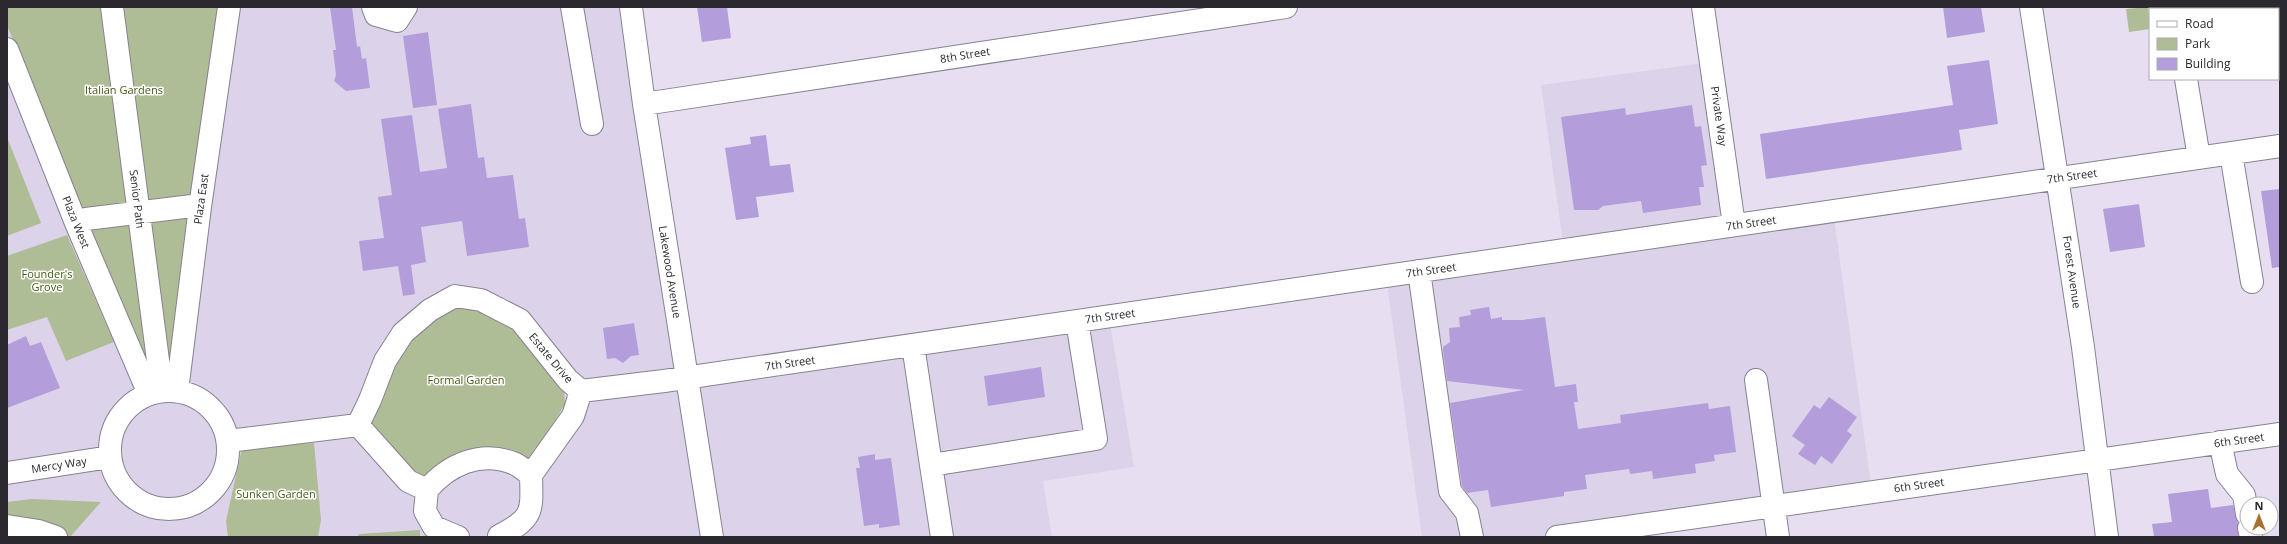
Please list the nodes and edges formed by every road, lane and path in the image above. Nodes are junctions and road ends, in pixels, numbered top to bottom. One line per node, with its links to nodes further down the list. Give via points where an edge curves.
1 (112, 7): 20 (street, Senior Path)
2 (229, 7): 19 (street, Plaza East)
3 (373, 7): 4 (street, via 376,15 397,21)
4 (406, 7)
5 (572, 7): 14 (street)
6 (631, 7): 13 (street, Lakewood Avenue)
7 (1286, 7): 13 (street, 8th Street)
8 (1703, 7): 22 (street, Private Way)
9 (2031, 7): 18 (street, Forest Avenue)
10 (7, 49): 12 (street, Plaza West)
11 (2186, 80): 17 (street)
12 (15, 89): 21 (street, Plaza West)
13 (644, 104): 27 (street, Lakewood Avenue)
14 (592, 124)
15 (2280, 146): 16 (street, 7th Street)
16 (2231, 153): 17 (street, 7th Street); 24 (street)
17 (2199, 158): 18 (street, 7th Street)
18 (2057, 178): 22 (street, 7th Street); 36 (street, Forest Avenue, via 2082,339)
19 (200, 207): 20 (street); 30 (street, Plaza East)
20 (138, 212): 21 (street, via 86,219); 30 (street, Senior Path)
21 (76, 223): 30 (street, Plaza West)
22 (1734, 226): 23 (street, 7th Street)
23 (1419, 271): 25 (street, 7th Street); 49 (street, via 1450,491 1467,513)
24 (2252, 282)
25 (1077, 321): 26 (street, 7th Street); 37 (street, via 1096,440)
26 (913, 345): 27 (street, 7th Street); 37 (street)
27 (686, 378): 29 (street, 7th Street); 47 (street, Lakewood Avenue)
28 (1756, 380): 42 (street)
29 (581, 391): 31 (street, Estate Drive, via 568,380 520,320 480,300 455,296 430,310 403,333 385,361); 39 (street, Estate Drive, via 573,416)
30 (163, 392): 33 (street, via 195,397 211,408 222,423); 35 (street, via 132,403 119,418 111,435)
31 (358, 425): 33 (street); 40 (street, via 408,481)
32 (2280, 434): 34 (street, 6th Street)
33 (228, 441): 35 (street, via 223,475 214,489 200,500 184,507 167,509 150,506 135,498 122,486)
34 (2220, 442): 36 (street, 6th Street); 41 (street, via 2227,474)
35 (110, 457): 38 (street, Mercy Way)
36 (2096, 460): 42 (street, 6th Street); 52 (street, Forest Avenue)
37 (931, 465): 48 (street)
38 (7, 473)
39 (531, 475): 40 (street, via 513,463 476,459 458,464 440,475); 44 (street, via 532,506 520,525)
40 (427, 490): 46 (street, via 425,511 434,527)
41 (2244, 496)
42 (1774, 506): 50 (street, 6th Street); 51 (street)
43 (7, 526): 45 (street, via 39,531)
44 (499, 536)
45 (56, 537)
46 (458, 537)
47 (712, 537)
48 (942, 537)
49 (1472, 537)
50 (1557, 537)
51 (1778, 537)
52 (2107, 537)

